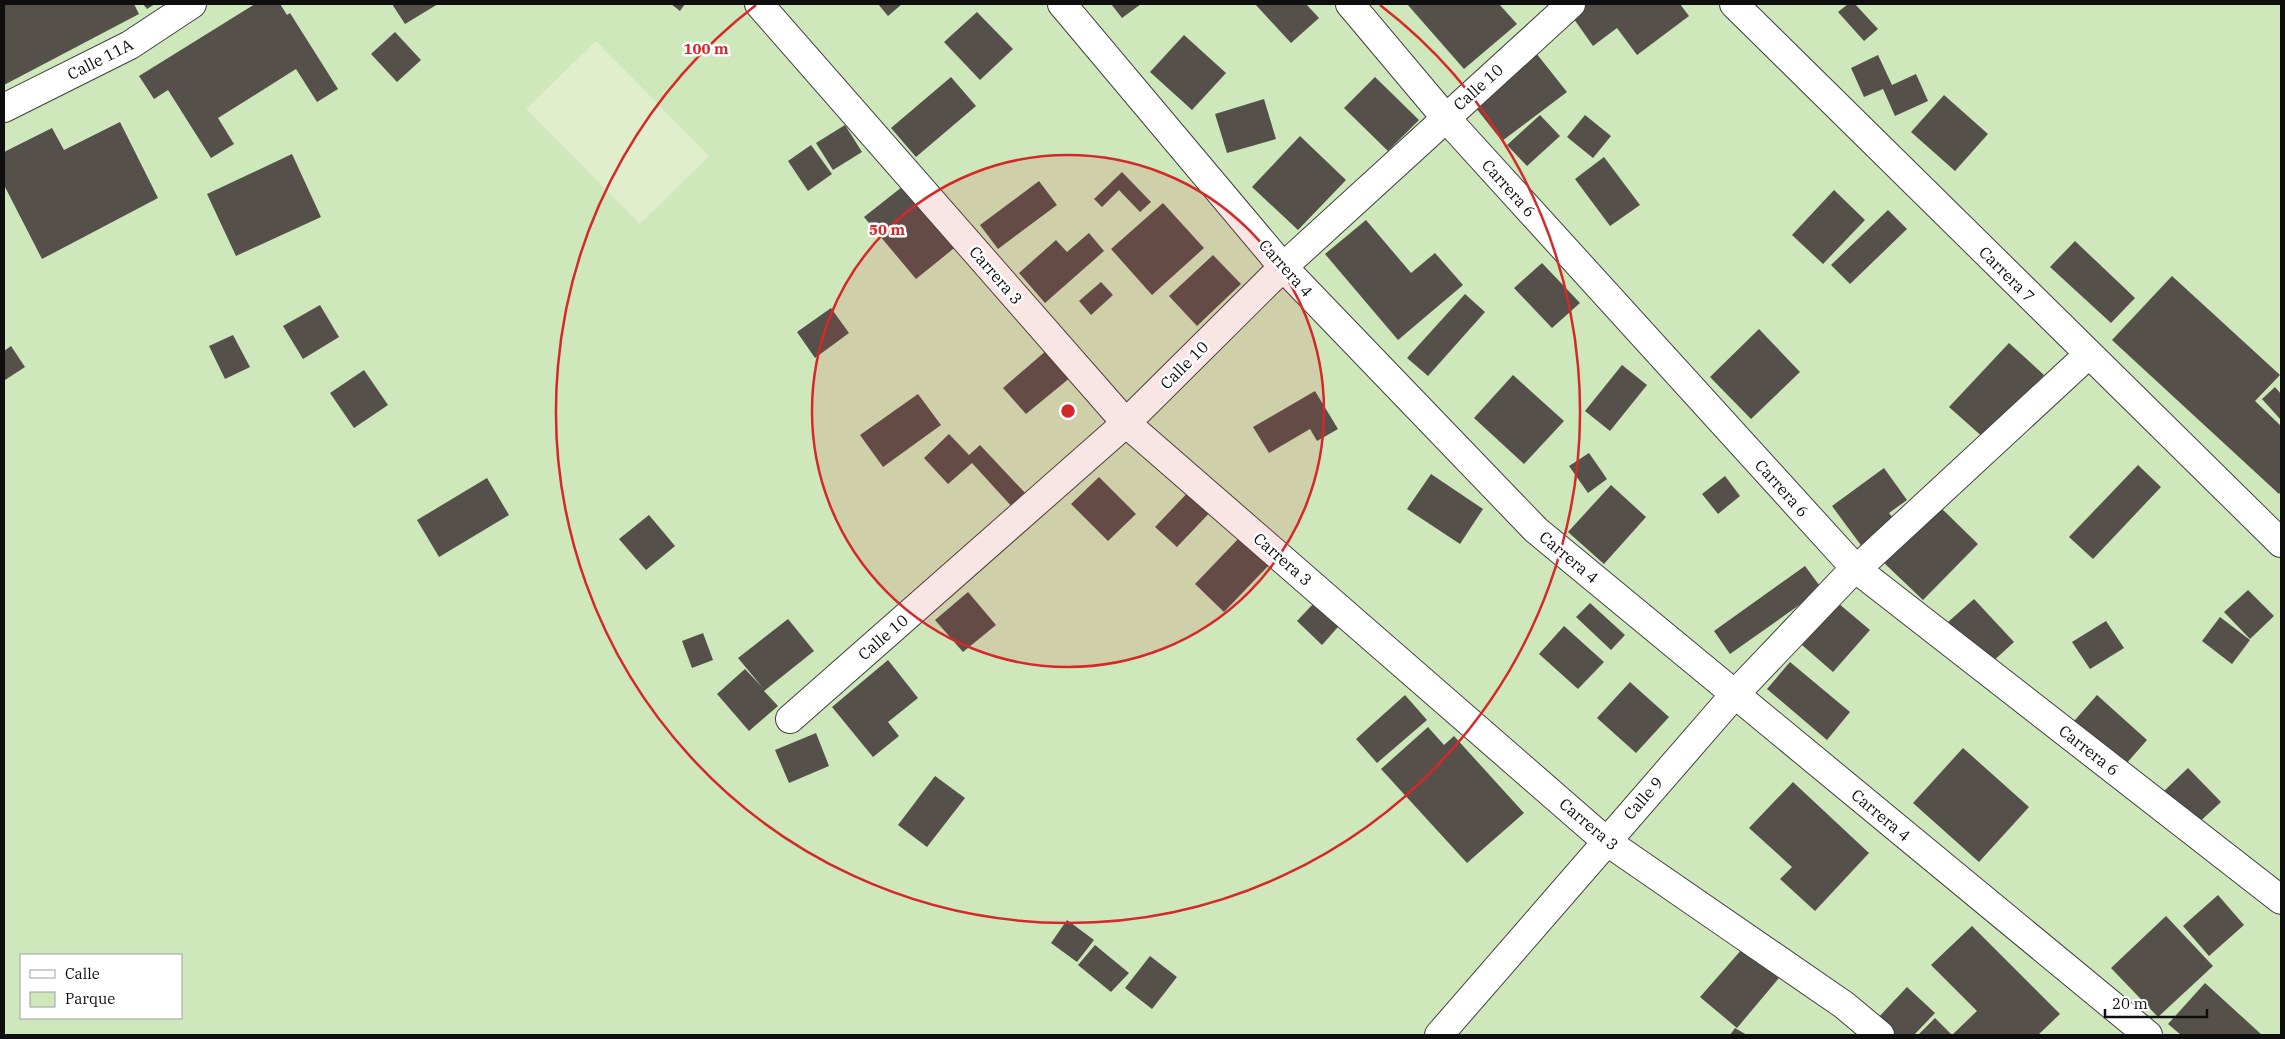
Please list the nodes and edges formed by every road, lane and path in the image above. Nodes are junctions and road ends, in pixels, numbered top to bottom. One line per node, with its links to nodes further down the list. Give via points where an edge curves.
1 (192, 4): 7 (street, Calle 11A, via 130,44)
2 (759, 4): 11 (street, Carrera 3)
3 (1062, 4): 9 (street, Carrera 4)
4 (1350, 4): 8 (street, Carrera 6)
5 (1571, 4): 8 (street, Calle 10)
6 (1734, 4): 10 (street, Carrera 7)
7 (4, 108)
8 (1445, 117): 9 (street, Calle 10); 13 (street, Carrera 6)
9 (1283, 267): 11 (street, Calle 10); 14 (street, Carrera 4, via 1536,530)
10 (2089, 354): 12 (street, Carrera 7); 13 (street, Calle 9)
11 (1126, 423): 15 (street, Calle 10); 16 (street, Carrera 3)
12 (2281, 544)
13 (1855, 568): 14 (street, Calle 9); 17 (street, Carrera 6)
14 (1735, 694): 16 (street, Calle 9); 20 (street, Carrera 4)
15 (790, 719)
16 (1606, 840): 18 (street, Calle 9); 19 (street, Carrera 3, via 1844,1005)
17 (2281, 900)
18 (1439, 1035)
19 (1880, 1035)
20 (2148, 1035)

